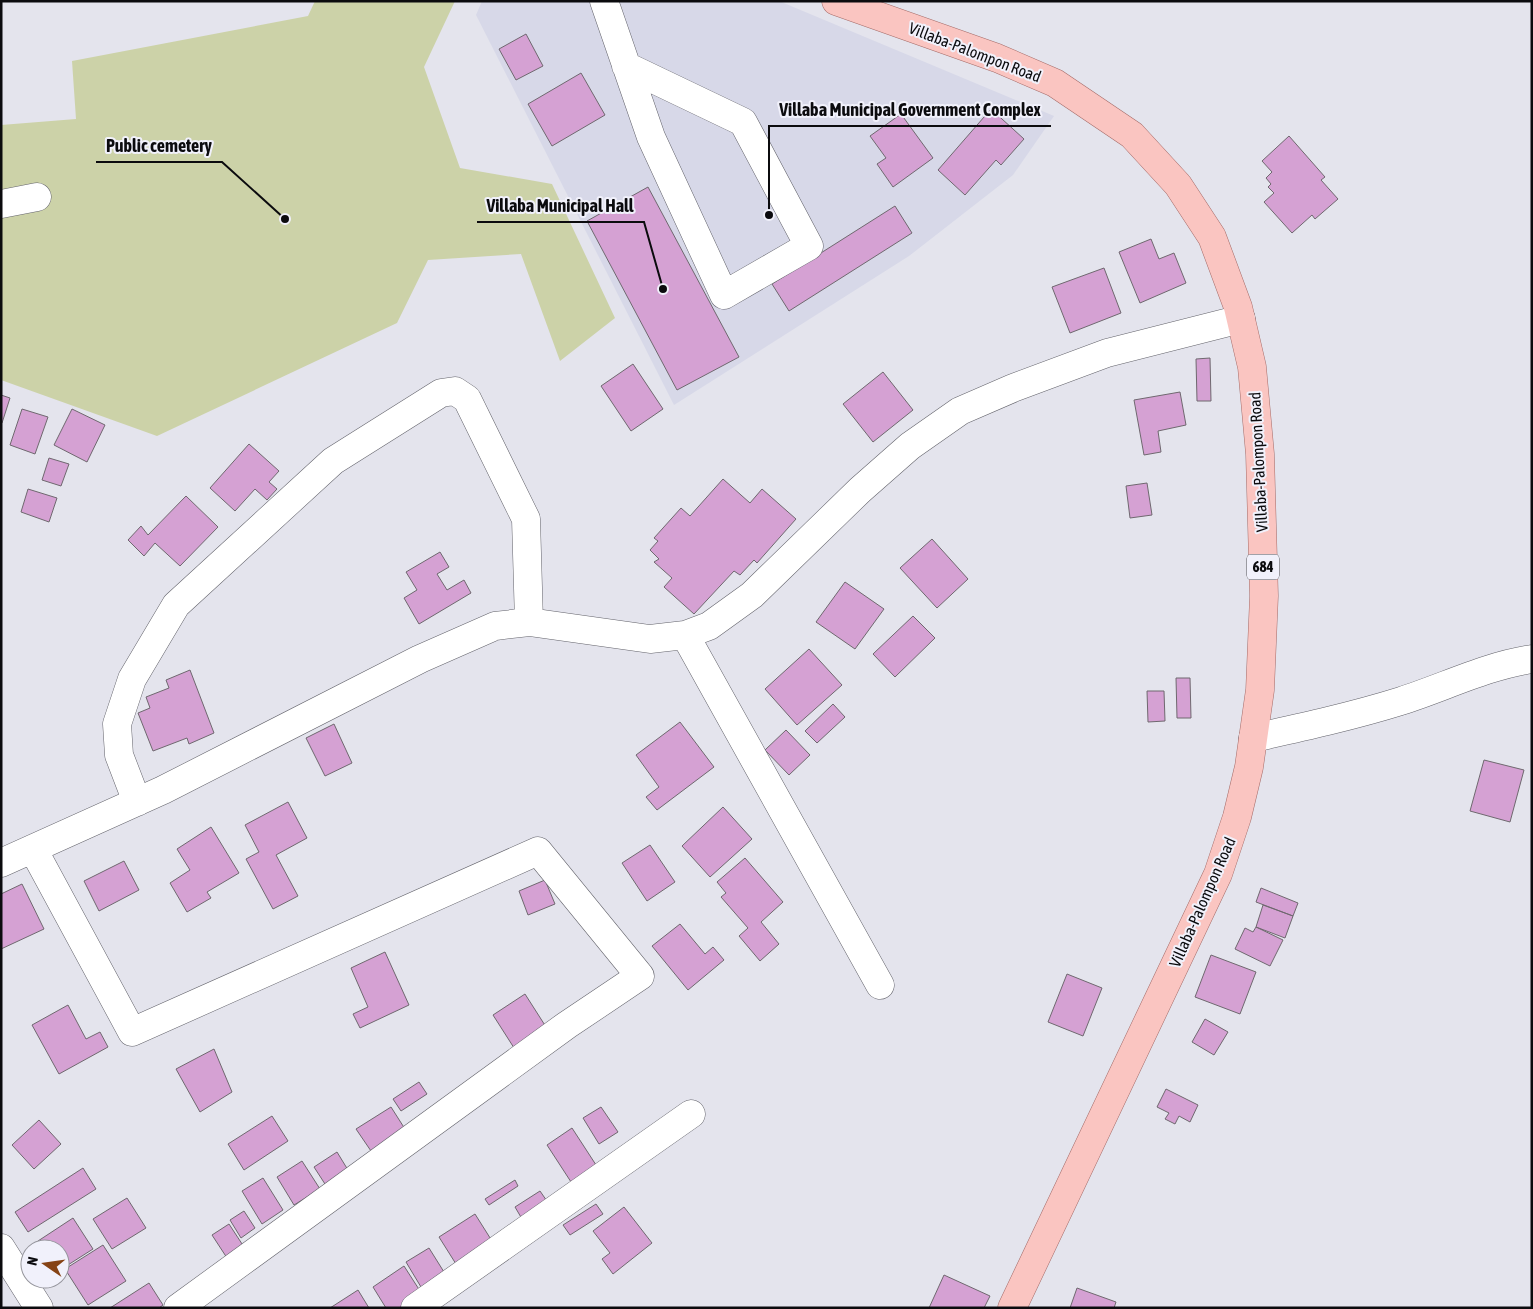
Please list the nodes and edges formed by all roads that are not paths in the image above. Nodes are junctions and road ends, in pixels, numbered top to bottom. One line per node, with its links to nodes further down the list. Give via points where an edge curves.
1 (604, 1): 3 (street)
2 (836, 1): 6 (main road, Villaba-Palompon Road / 684, via 997,58 1055,83 1132,135 1178,184 1212,237)
3 (626, 66): 3 (street, via 651,137 724,295 809,246 743,122)
4 (37, 197): 5 (street)
5 (1, 204)
6 (1241, 319): 8 (street, via 1106,353 960,411 910,446 860,490 752,595 709,626); 10 (main road, Villaba-Palompon Road / 684, via 1252,367 1260,454 1264,596 1260,690)
7 (529, 622): 8 (street, via 650,639); 11 (street, via 495,626 420,659); 11 (street, via 526,519 467,399 455,391 440,393 333,461 176,605 132,679 117,724 119,755)
8 (685, 635): 14 (street)
9 (1532, 659): 10 (street, via 1486,670 1344,717)
10 (1253, 738): 20 (main road, Villaba-Palompon Road / 684, via 1250,767 1218,874)
11 (137, 802): 12 (street)
12 (33, 849): 13 (street); 18 (street, via 132,1032 538,851 640,976 567,1025)
13 (1, 863)
14 (880, 985)
15 (691, 1114): 19 (street)
16 (1, 1248): 17 (street)
17 (39, 1308)
18 (178, 1308)
19 (414, 1308)
20 (1012, 1308)

